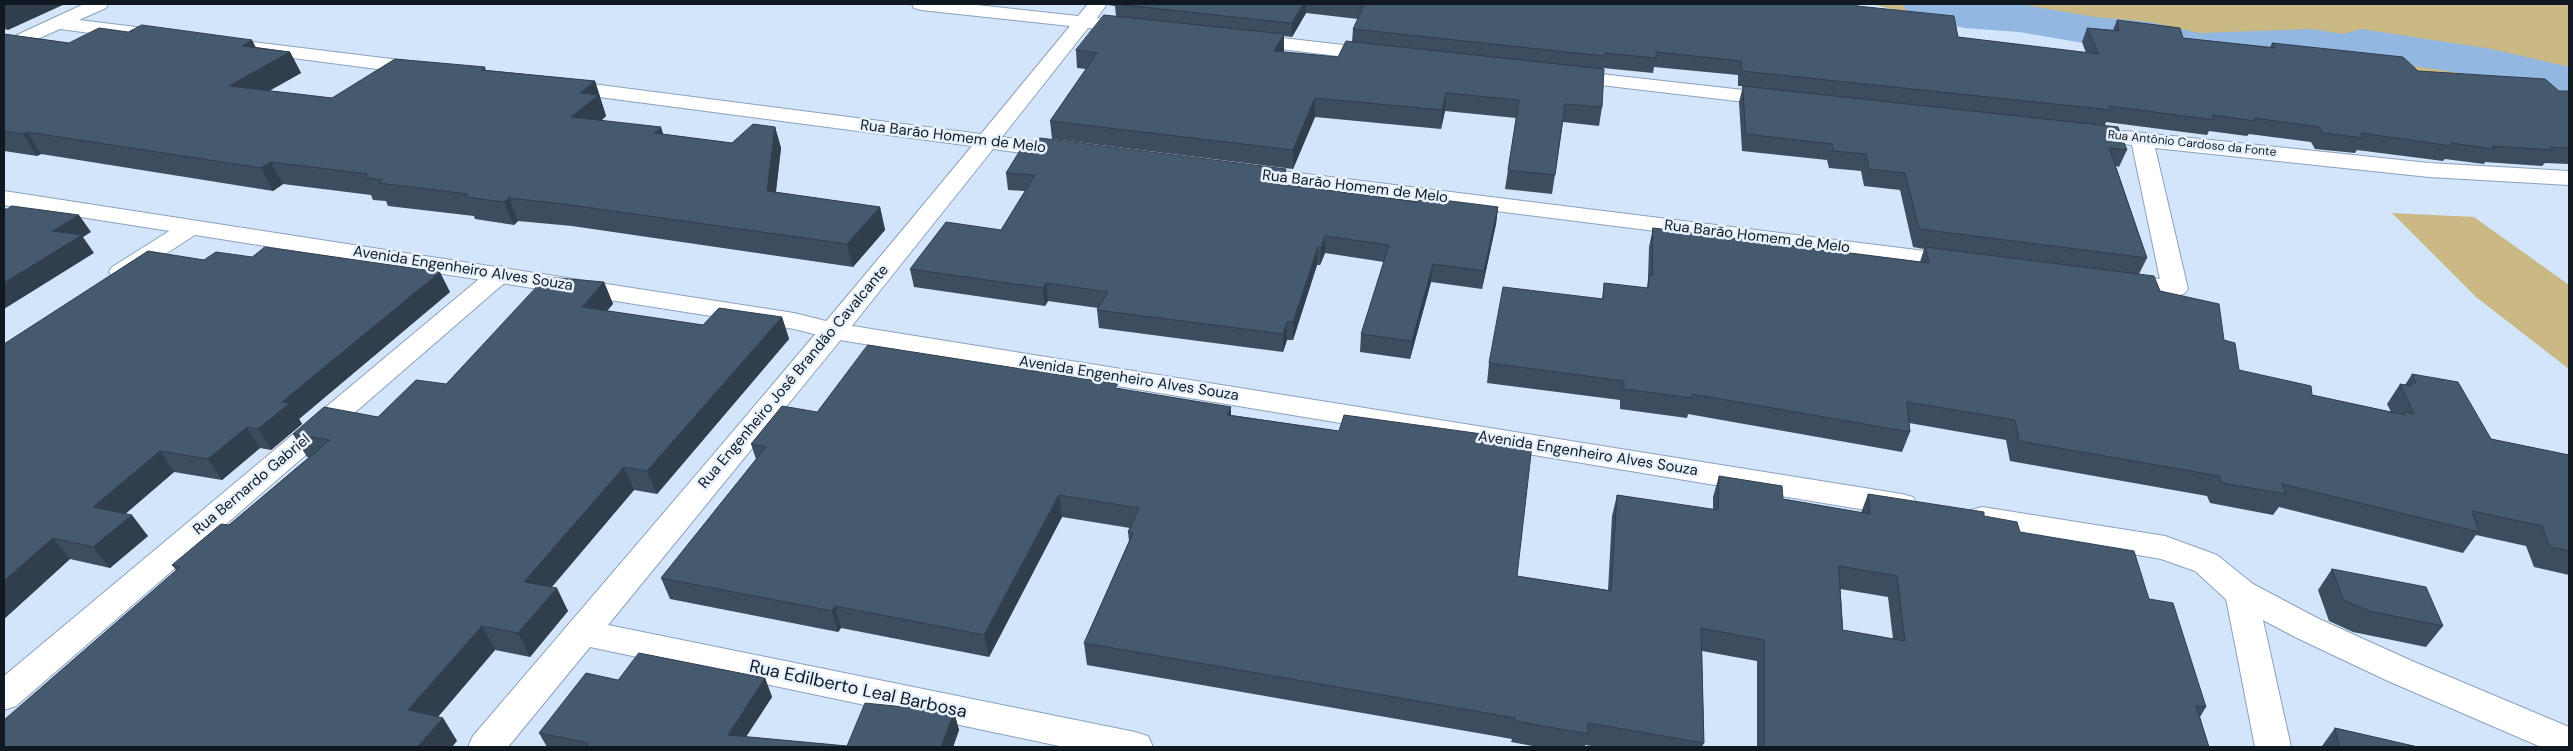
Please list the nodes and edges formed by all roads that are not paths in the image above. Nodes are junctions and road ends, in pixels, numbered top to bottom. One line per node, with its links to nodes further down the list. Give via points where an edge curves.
1 (99, 4): 5 (street)
2 (920, 4): 4 (street)
3 (1098, 4): 4 (street, Rua Engenheiro José Brandão Cavalcante)
4 (1083, 22): 6 (street); 18 (street, Rua Engenheiro José Brandão Cavalcante)
5 (56, 24): 7 (street); 10 (street)
6 (1152, 29)
7 (154, 36)
8 (1230, 38): 11 (street)
9 (233, 45): 12 (street)
10 (4, 48)
11 (1396, 57)
12 (440, 71)
13 (1543, 74): 15 (street)
14 (539, 83): 18 (street, Rua Barão Homem de Melo)
15 (1798, 102)
16 (2102, 135): 17 (street, Rua Antônio Cardoso da Fonte)
17 (2142, 140): 21 (street, Rua Antônio Cardoso da Fonte, via 2429,170); 26 (street, via 2175,289)
18 (985, 142): 19 (street, Rua Barão Homem de Melo); 28 (street, Rua Engenheiro José Brandão Cavalcante)
19 (1084, 154)
20 (1233, 172): 24 (street, Rua Barão Homem de Melo)
21 (2569, 178)
22 (4, 198): 23 (street, Avenida Engenheiro Alves Souza)
23 (190, 228): 25 (street, Avenida Engenheiro Alves Souza); 27 (street)
24 (1976, 264)
25 (500, 274): 28 (street, Avenida Engenheiro Alves Souza); 33 (street, Rua Bernardo Gabriel)
26 (2105, 280)
27 (101, 285)
28 (834, 331): 29 (street, Avenida Engenheiro Alves Souza); 32 (street, Rua Engenheiro José Brandão Cavalcante)
29 (1928, 509)
30 (1958, 514): 31 (street, via 2165,548 2206,563)
31 (2241, 593): 34 (street, via 2400,671); 37 (street)
32 (580, 632): 35 (street, Rua Engenheiro José Brandão Cavalcante); 36 (street, Rua Edilberto Leal Barbosa)
33 (4, 696)
34 (2569, 743)
35 (486, 747)
36 (1135, 747)
37 (2273, 747)

